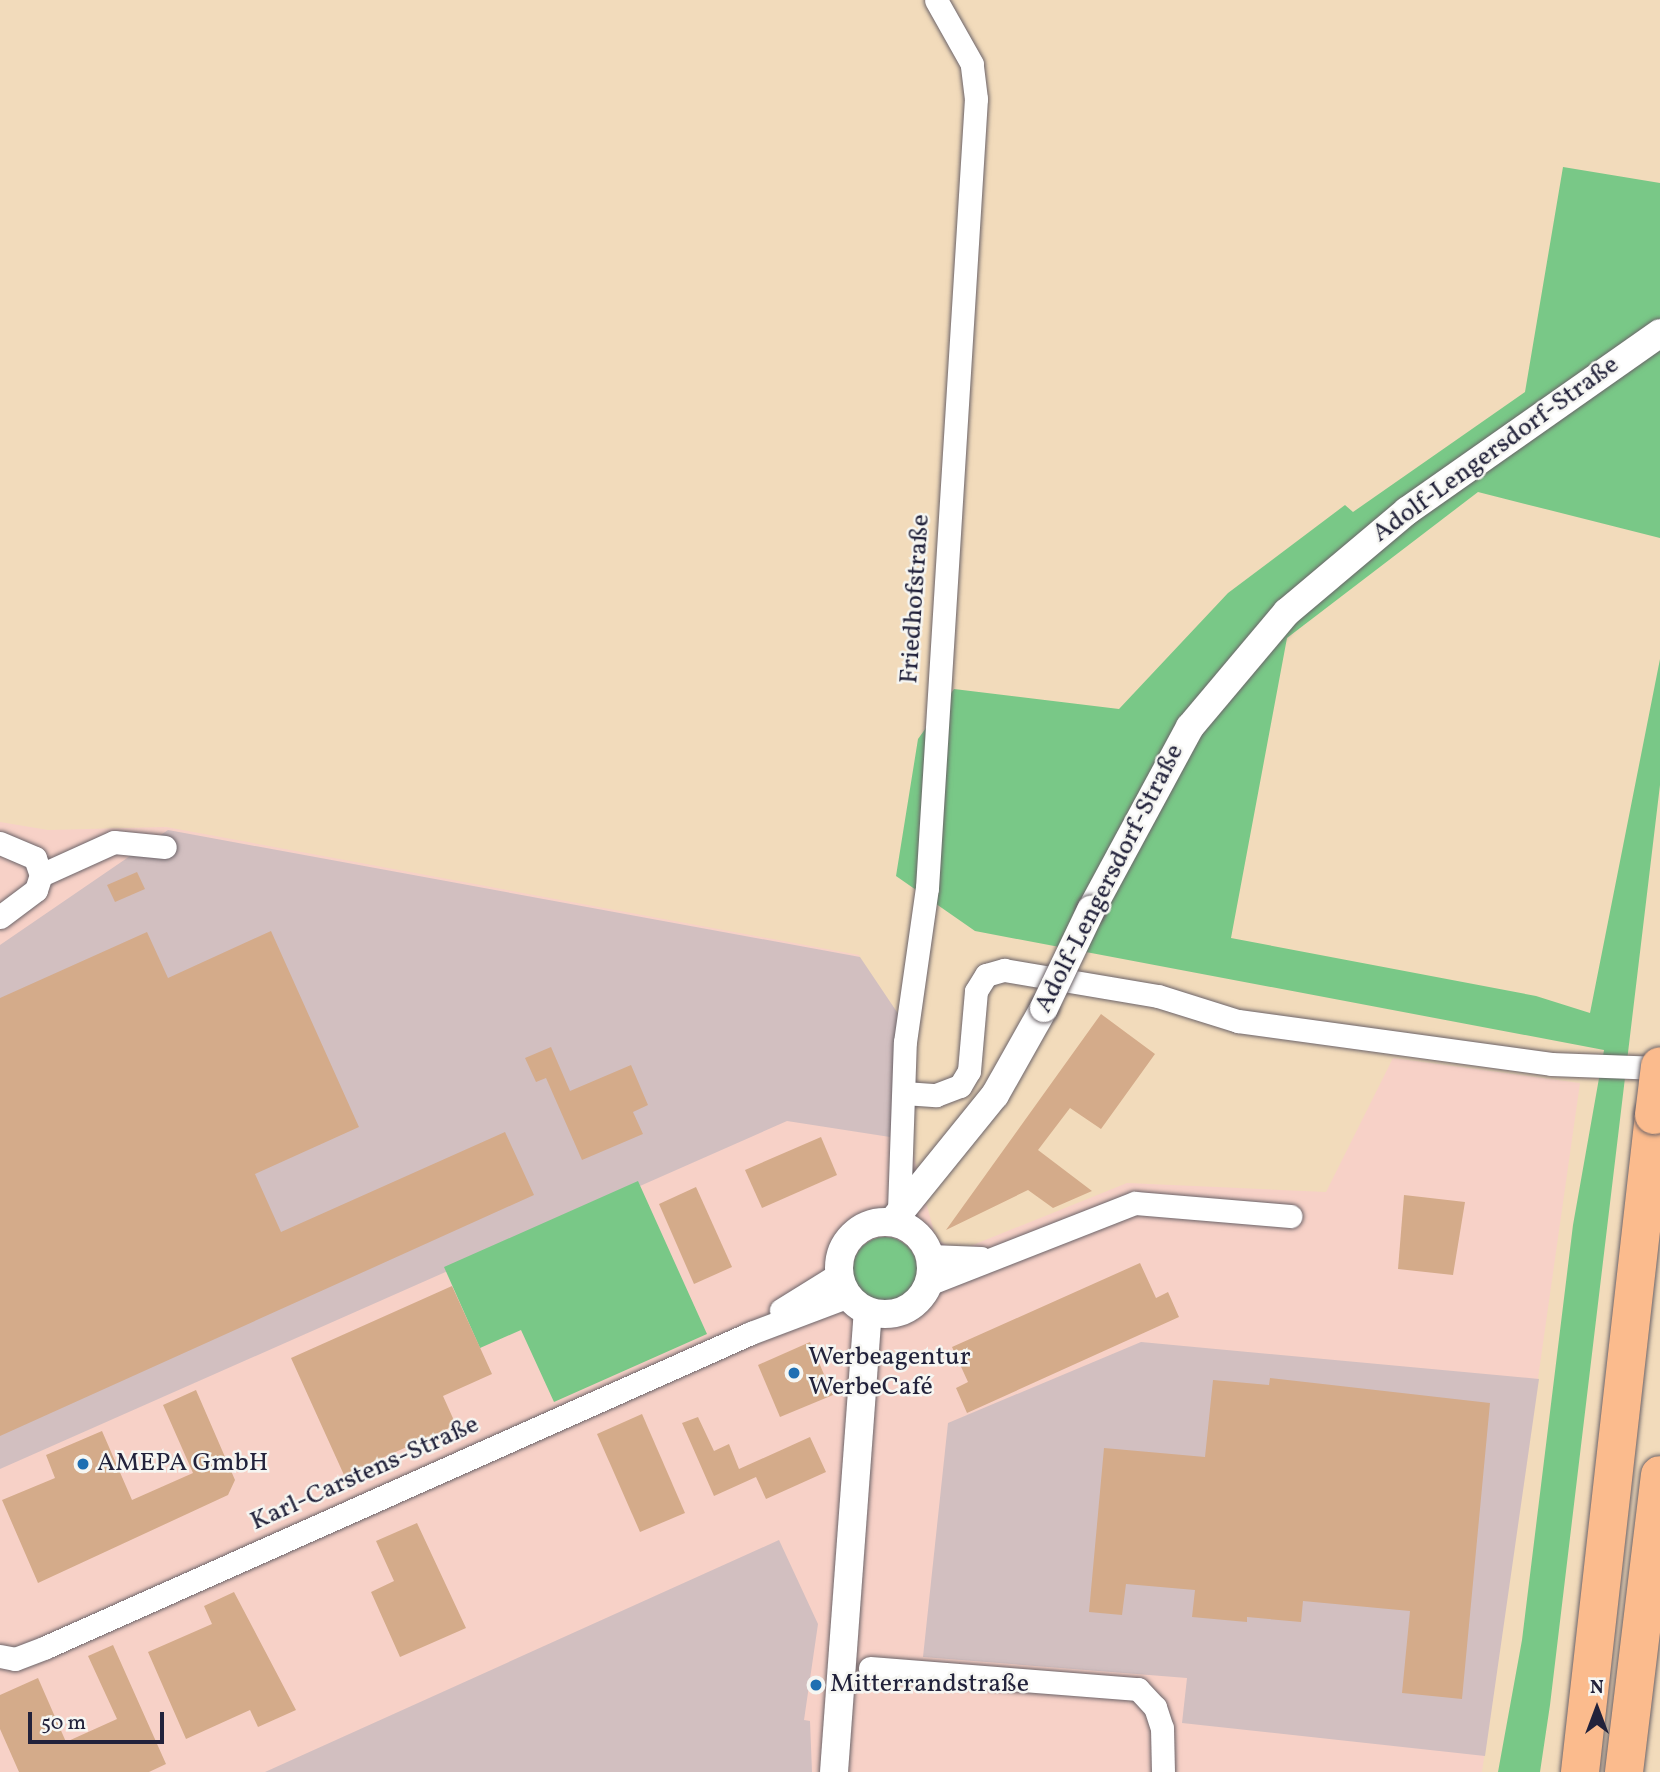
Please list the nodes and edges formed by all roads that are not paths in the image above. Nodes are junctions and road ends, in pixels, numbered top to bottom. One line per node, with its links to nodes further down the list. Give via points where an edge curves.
1 (936, 0): 8 (street, Friedhofstraße, via 972,64 976,99 927,888 913,980)
2 (1660, 333): 10 (street, Adolf-Lengersdorf-Straße, bridge, via 1407,511 1287,612 1189,727 1044,1008)
3 (0, 843): 5 (street, via 35,858)
4 (165, 847): 5 (street, via 114,842)
5 (41, 875): 6 (street, via 36,890)
6 (0, 917)
7 (1660, 1067): 8 (street, via 1551,1064 1299,1031 1238,1021 1158,996 1004,970 986,975 976,991 969,1071 960,1086 936,1095); 17 (highway, bridge)
8 (904, 1093): 10 (street, Friedhofstraße)
9 (1290, 1216): 11 (street, via 1135,1203)
10 (909, 1230): 11 (street, via 956,1261); 12 (street); 13 (street, via 853,1235)
11 (1001, 1256): 12 (street)
12 (928, 1284): 14 (street, via 916,1302)
13 (852, 1293): 14 (street); 15 (street); 18 (street, Karl-Carstens-Straße, via 751,1333 46,1647 15,1659)
14 (897, 1312): 15 (street)
15 (860, 1452): 20 (street)
16 (1660, 1475): 24 (highway)
17 (1600, 1584): 22 (highway); 23 (highway)
18 (0, 1656)
19 (870, 1668): 21 (street, via 1138,1689 1155,1707 1162,1728)
20 (834, 1772)
21 (1163, 1772)
22 (1561, 1772)
23 (1580, 1772)
24 (1626, 1772)

